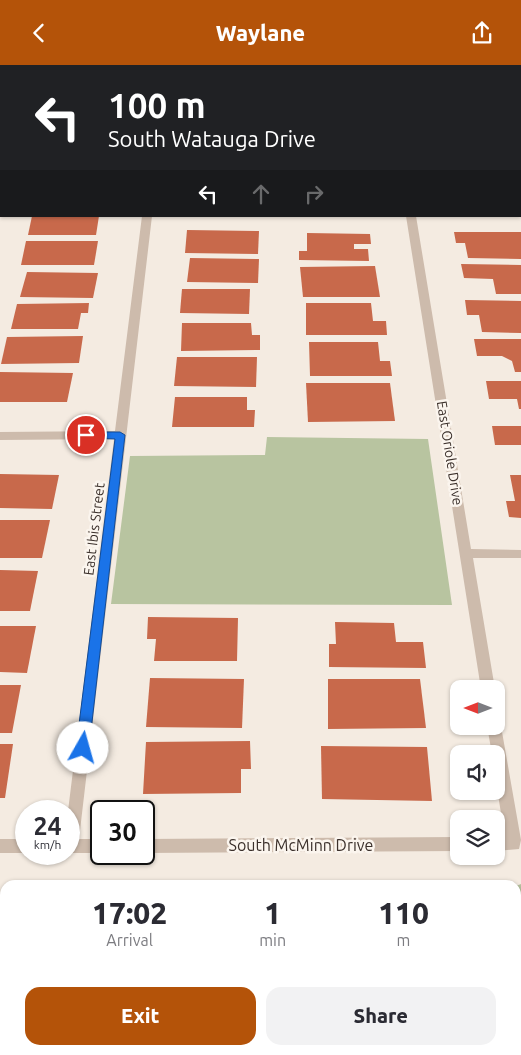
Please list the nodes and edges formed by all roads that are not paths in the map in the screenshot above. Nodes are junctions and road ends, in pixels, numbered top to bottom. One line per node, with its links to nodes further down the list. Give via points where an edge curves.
1 (147, 217): 3 (street, East Ibis Street)
2 (411, 217): 5 (street, East Oriole Drive)
3 (120, 435): 4 (street); 9 (street, East Ibis Street)
4 (0, 436)
5 (466, 553): 6 (street); 7 (street, East Oriole Drive)
6 (521, 554)
7 (487, 680)
8 (496, 735): 11 (street, via 514,844)
9 (76, 800)
10 (450, 844): 14 (street, South McMinn Drive)
11 (505, 844)
12 (0, 846): 13 (street)
13 (15, 846)
14 (155, 846)

